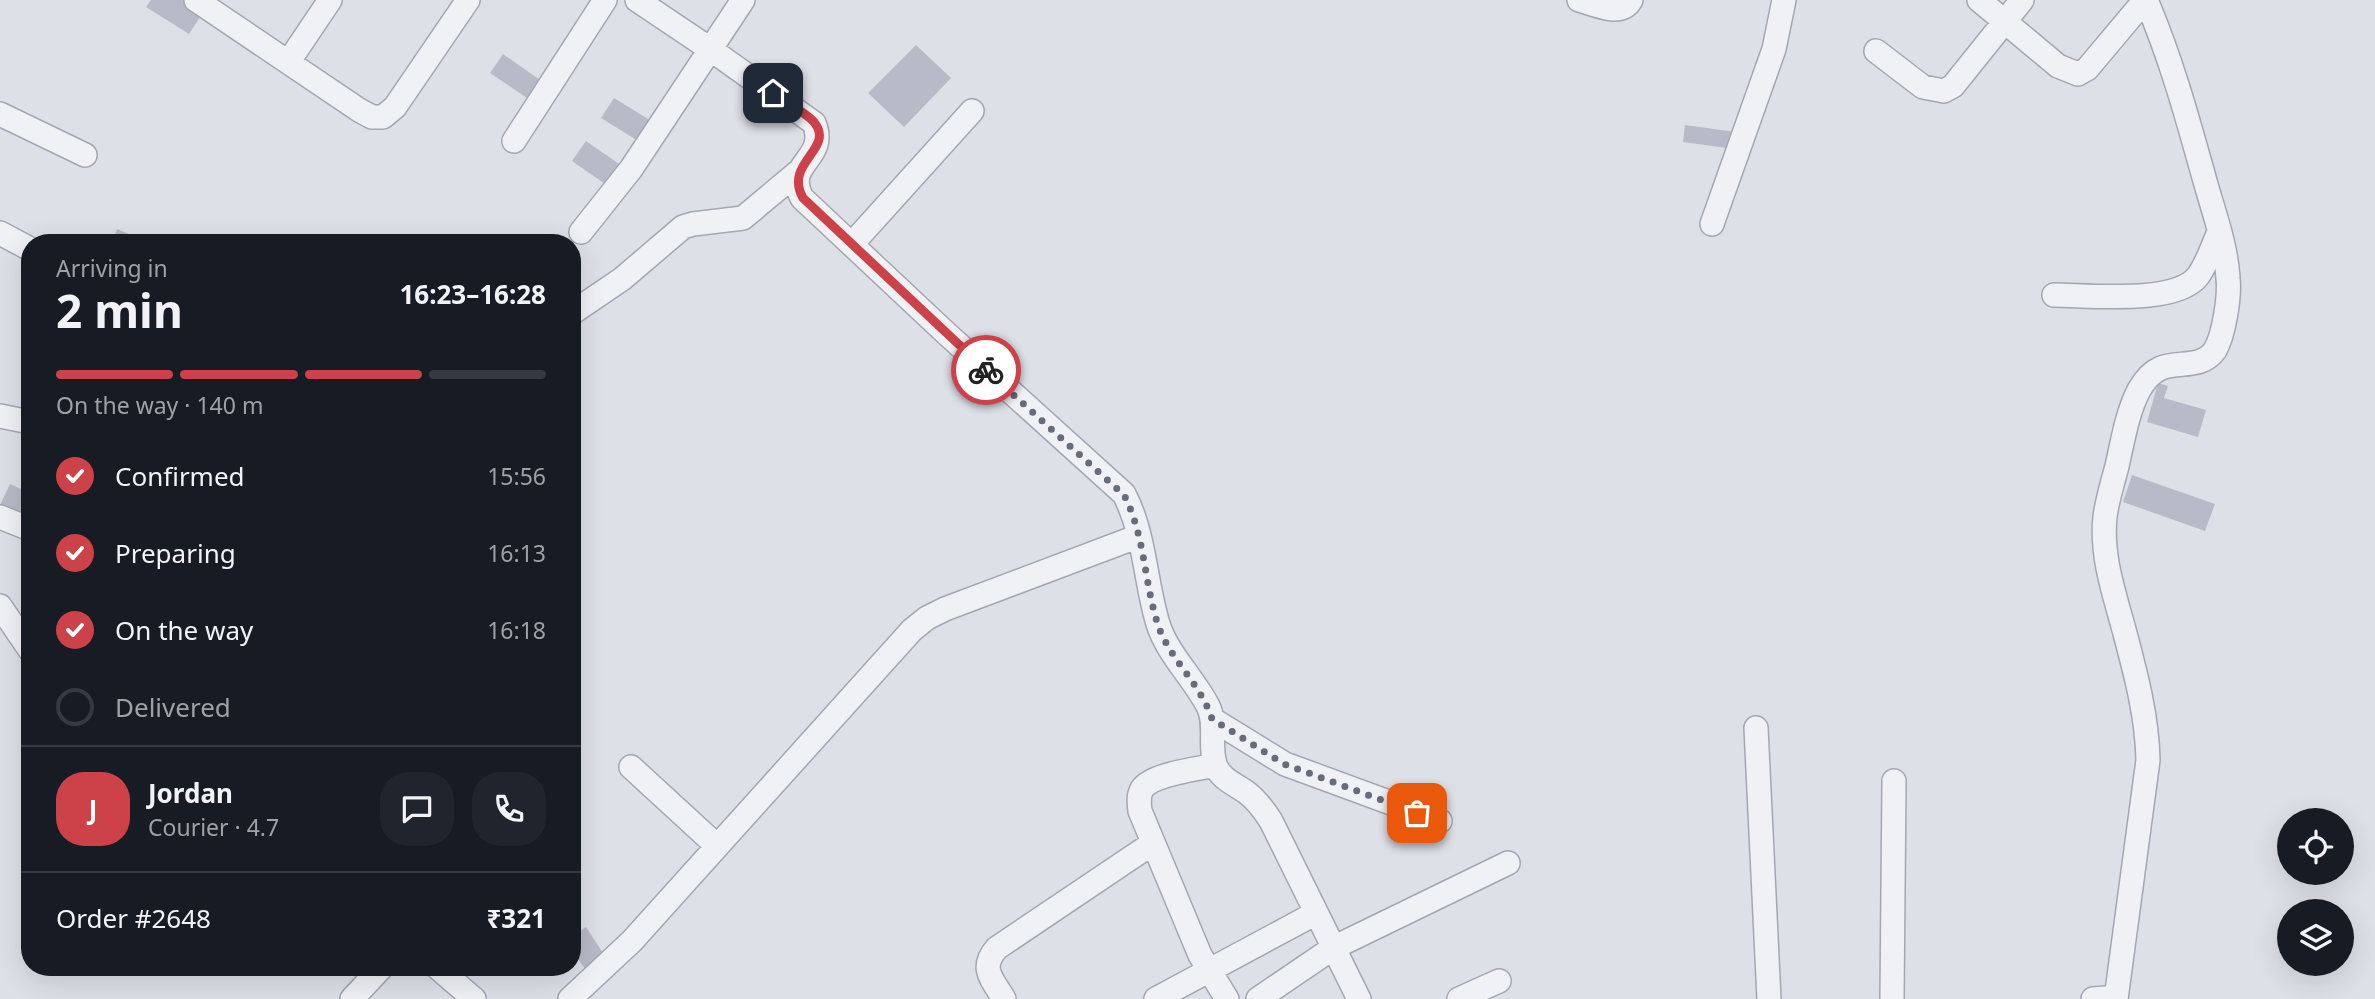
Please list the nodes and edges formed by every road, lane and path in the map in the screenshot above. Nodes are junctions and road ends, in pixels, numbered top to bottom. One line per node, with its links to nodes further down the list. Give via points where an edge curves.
1 (198, 0): 16 (street)
2 (330, 0): 16 (street)
3 (468, 0): 16 (street, via 395,107 383,117 359,110)
4 (605, 0): 19 (street)
5 (637, 0): 14 (street)
6 (743, 0): 14 (street)
7 (1579, 0): 8 (street, via 1622,10)
8 (1631, 0)
9 (1784, 0): 22 (street, via 1774,48)
10 (1979, 0): 13 (street)
11 (2022, 0): 13 (street)
12 (2146, 0): 13 (street, via 2078,74 2059,66); 24 (street)
13 (2007, 21): 15 (street, via 1944,91 1923,87)
14 (710, 49): 21 (street, via 814,123 816,149); 23 (street, via 631,169)
15 (1876, 51)
16 (289, 61)
17 (972, 111): 27 (street)
18 (0, 114): 20 (street)
19 (514, 141)
20 (85, 155)
21 (798, 172): 27 (street, via 797,187 803,198); 29 (street, via 743,218 683,227)
22 (1712, 224)
23 (581, 232)
24 (2219, 232): 28 (street, via 2198,276 2174,292); 51 (street, via 2227,269 2225,313 2216,348 2197,362 2162,367 2140,389 2105,516 2107,561 2135,671 2148,760)
25 (0, 233): 26 (street)
26 (21, 244)
27 (852, 244): 34 (street, via 1124,495)
28 (2054, 295)
29 (581, 307)
30 (0, 416): 31 (street)
31 (21, 420)
32 (0, 517): 33 (street)
33 (21, 525)
34 (1139, 536): 38 (street, via 1158,625 1208,706); 43 (street, via 927,618)
35 (0, 606): 36 (street)
36 (21, 637)
37 (1756, 728): 61 (street)
38 (1214, 743): 41 (street); 42 (street, via 1144,787 1140,811); 45 (street, via 1232,784 1265,813)
39 (631, 767): 43 (street)
40 (1894, 782): 62 (street)
41 (1440, 821)
42 (1153, 843): 47 (street); 55 (street, via 997,947 987,968)
43 (717, 846): 54 (street, via 632,941)
44 (1508, 863): 46 (street)
45 (1316, 913): 46 (street); 47 (street)
46 (1333, 948): 58 (street); 59 (street)
47 (1208, 970): 56 (street); 57 (street)
48 (374, 976): 52 (street)
49 (447, 976): 53 (street)
50 (1499, 981): 60 (street)
51 (2108, 998)
52 (352, 999)
53 (474, 999)
54 (570, 999)
55 (1004, 999)
56 (1156, 999)
57 (1227, 999)
58 (1258, 999)
59 (1359, 999)
60 (1459, 999)
61 (1769, 999)
62 (1892, 999)

